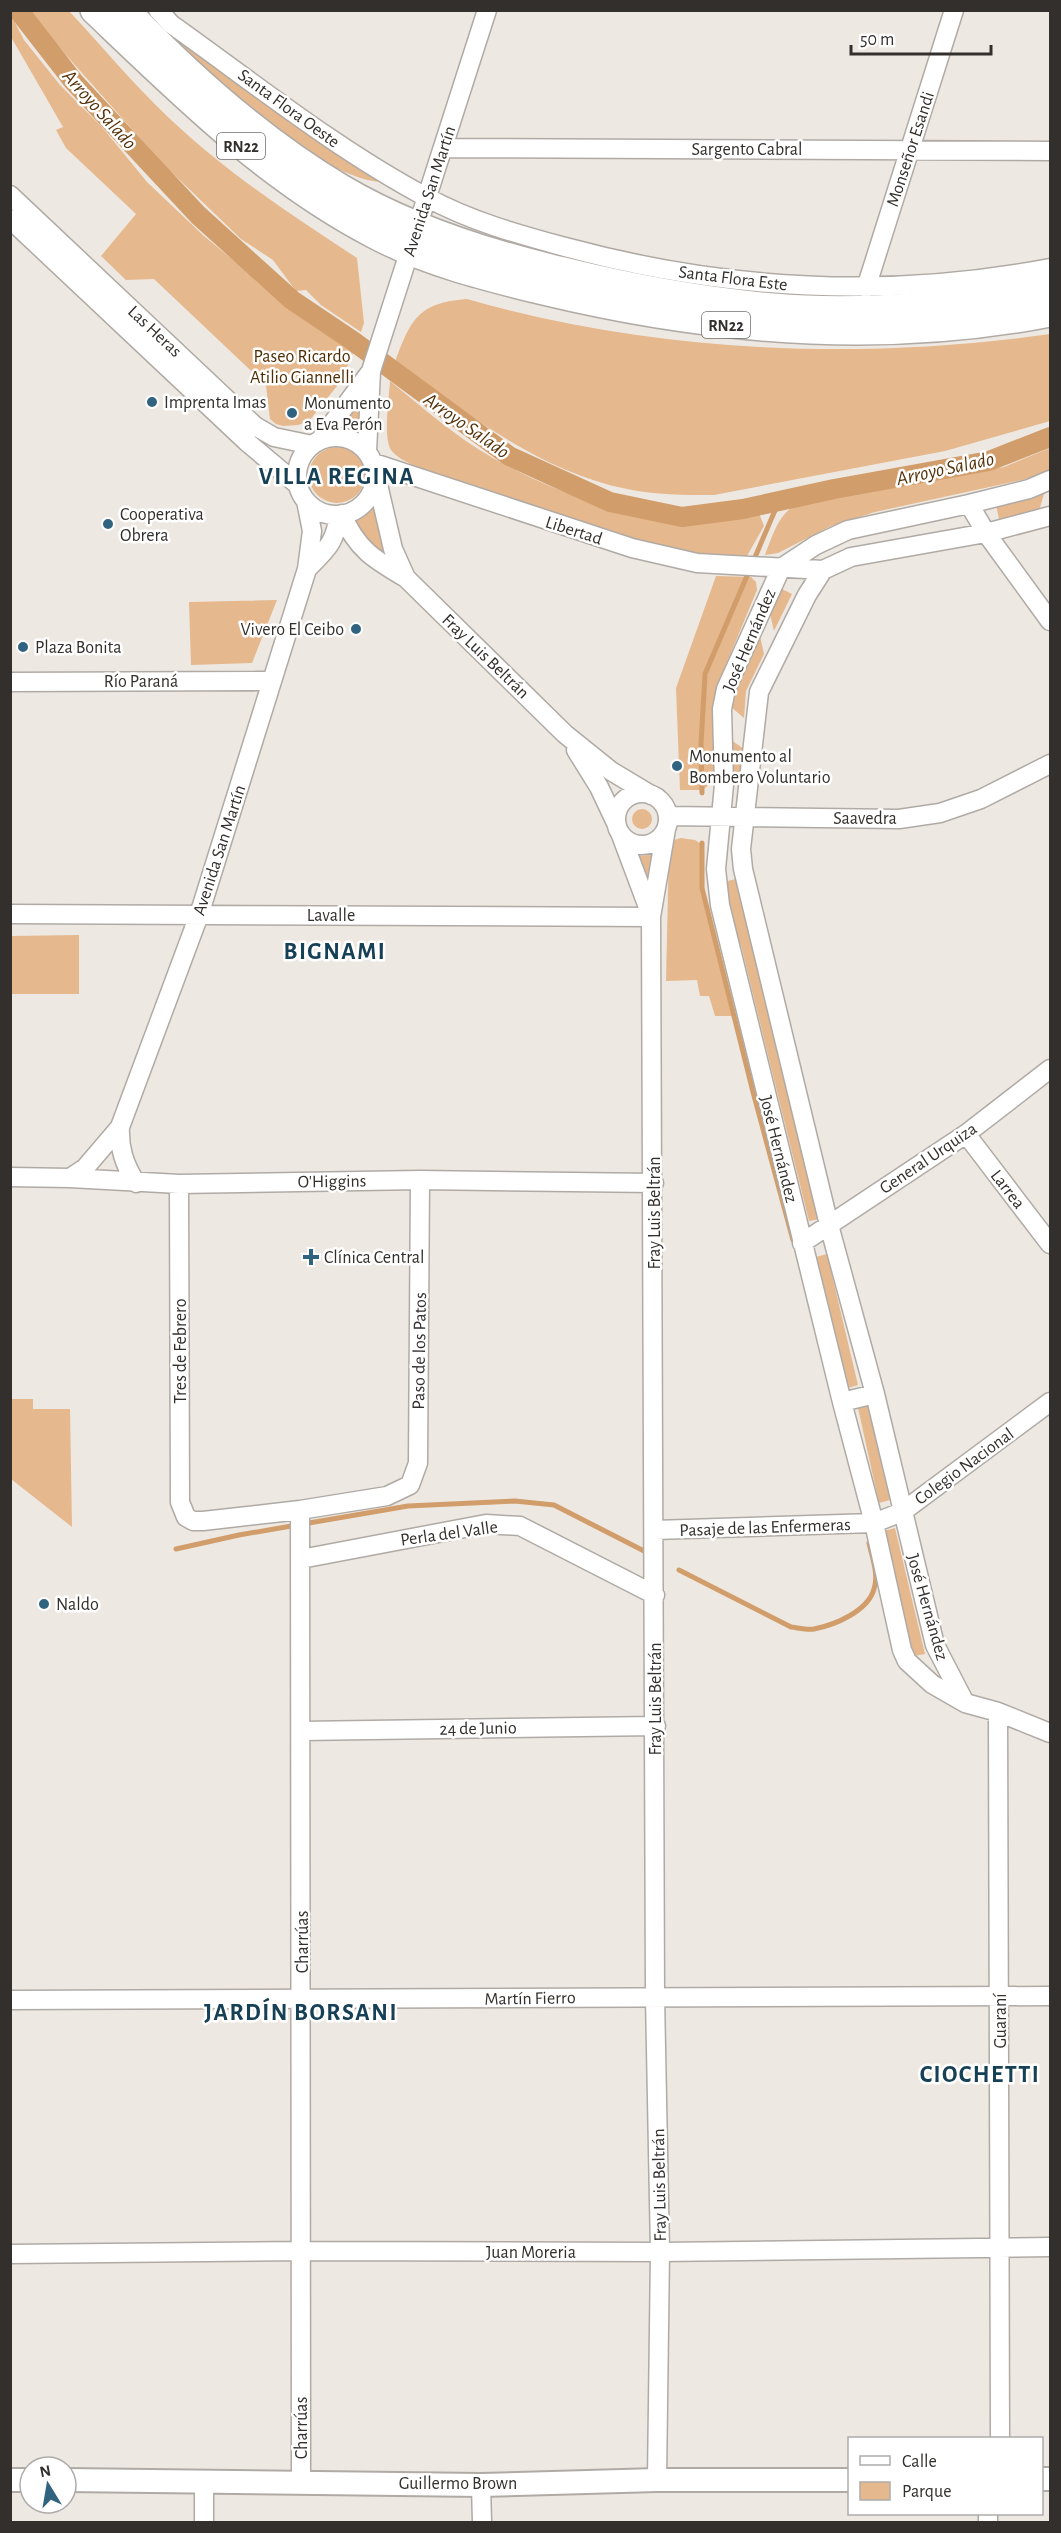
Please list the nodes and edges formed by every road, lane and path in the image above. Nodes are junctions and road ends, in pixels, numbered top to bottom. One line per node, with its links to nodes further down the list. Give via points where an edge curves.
1 (94, 10): 13 (highway, RN22, via 219,128 285,180 375,235)
2 (126, 10): 12 (highway, RN22, via 200,81 289,153 341,188)
3 (158, 10): 10 (street, Santa Flora Oeste, via 171,24 354,155)
4 (487, 10): 6 (street, Avenida San Martín)
5 (954, 10): 7 (street, Monseñor Esandi)
6 (443, 148): 7 (street, Sargento Cabral); 10 (street, Avenida San Martín)
7 (910, 150): 8 (street, Sargento Cabral); 15 (street, Monseñor Esandi)
8 (1050, 151)
9 (10, 195): 19 (street, Las Heras, via 255,426 274,437)
10 (427, 197): 12 (street, Avenida San Martín); 15 (street, Santa Flora Este, via 503,230 623,261 745,281)
11 (10, 219): 22 (street, Las Heras, via 247,442)
12 (417, 225): 13 (street, Avenida San Martín); 16 (highway, RN22, via 544,266 729,303 853,309 952,303)
13 (410, 251): 17 (highway, RN22, via 485,276 576,298 676,318 775,330 922,328); 18 (street, Avenida San Martín)
14 (1050, 268): 15 (street, Santa Flora Este, via 960,281)
15 (866, 288)
16 (1050, 289)
17 (1050, 313)
18 (371, 371): 19 (street, Avenida San Martín); 20 (street, Avenida San Martín)
19 (316, 443): 20 (street, via 332,437 357,442); 22 (street, via 299,463)
20 (372, 463): 25 (street, via 372,492 366,502 357,510); 28 (street, Libertad, via 632,548 697,563); 31 (street, Fray Luis Beltrán, via 393,549)
21 (1050, 480): 24 (street)
22 (298, 484): 23 (street)
23 (306, 501): 25 (street, via 324,513); 29 (street, Avenida San Martín, via 312,531)
24 (969, 504): 27 (street); 28 (street, via 848,530)
25 (340, 515): 29 (street, Avenida San Martín, via 336,536); 31 (street, Fray Luis Beltrán, via 356,542)
26 (1050, 516): 27 (street, Libertad)
27 (986, 533): 30 (street, Libertad, via 858,555); 32 (street)
28 (772, 568): 30 (street, Libertad); 38 (street, José Hernández, via 726,689 722,709)
29 (307, 569): 33 (street, Avenida San Martín)
30 (823, 570): 39 (street, José Hernández, via 759,692)
31 (406, 578): 35 (street, Fray Luis Beltrán)
32 (1050, 621)
33 (272, 681): 34 (street, Río Paraná); 43 (street, Avenida San Martín)
34 (10, 682)
35 (565, 734): 37 (street, Fray Luis Beltrán, via 611,771); 41 (street, Fray Luis Beltrán, via 599,787)
36 (1050, 764): 39 (street, Saavedra, via 981,799 940,813 899,819)
37 (651, 795): 40 (street, via 662,803); 41 (street, via 638,794 626,799 618,810)
38 (721, 816): 39 (street, Saavedra); 40 (street, Saavedra); 55 (street, José Hernández, via 716,869 720,905)
39 (746, 818): 54 (street, José Hernández, via 741,849 743,869)
40 (667, 823): 41 (street, via 658,840 645,845 632,844); 44 (street, Fray Luis Beltrán)
41 (618, 829): 44 (street, Fray Luis Beltrán)
42 (10, 914): 43 (street, Lavalle)
43 (199, 915): 44 (street, Lavalle); 46 (street, Avenida San Martín)
44 (651, 917): 52 (street, Fray Luis Beltrán)
45 (1050, 1069): 47 (street, General Urquiza)
46 (120, 1127): 49 (street, Avenida San Martín, via 85,1168); 51 (street, Avenida San Martín, via 119,1145)
47 (966, 1134): 54 (street, General Urquiza); 56 (street, Larrea)
48 (10, 1177): 49 (street, O'Higgins)
49 (70, 1178): 51 (street, O'Higgins)
50 (420, 1180): 52 (street, O'Higgins); 53 (street, O'Higgins); 60 (street, Paso de los Patos, via 418,1462 410,1485 387,1496)
51 (136, 1183): 53 (street, O'Higgins)
52 (654, 1183): 63 (street, Fray Luis Beltrán)
53 (179, 1184): 60 (street, Tres de Febrero, via 180,1502 186,1518 193,1521)
54 (829, 1225): 55 (street, General Urquiza); 57 (street, José Hernández)
55 (802, 1243): 58 (street, José Hernández)
56 (1050, 1244)
57 (874, 1394): 58 (street); 61 (street, José Hernández)
58 (842, 1402): 62 (street, José Hernández)
59 (1050, 1402): 61 (street, Colegio Nacional)
60 (300, 1510): 64 (street, Charrúas)
61 (902, 1512): 62 (street, Colegio Nacional); 66 (street, José Hernández, via 935,1645)
62 (874, 1523): 63 (street, Pasaje de las Enfermeras); 66 (street, José Hernández, via 907,1661 932,1684)
63 (655, 1530): 65 (street, Fray Luis Beltrán)
64 (300, 1550): 65 (street, Perla del Valle, via 486,1524 520,1526); 69 (street, Charrúas)
65 (655, 1595): 68 (street, Fray Luis Beltrán)
66 (965, 1703): 67 (street, José Hernández)
67 (998, 1712): 70 (street, José Hernández); 71 (street, Guaraní)
68 (656, 1726): 69 (street, 24 de Junio); 73 (street, Fray Luis Beltrán)
69 (301, 1731): 75 (street, Charrúas)
70 (1050, 1733)
71 (1000, 1996): 72 (street, Martín Fierro); 73 (street, Martín Fierro); 76 (street, Guaraní)
72 (1050, 1996)
73 (656, 1997): 75 (street, Martín Fierro); 79 (street, Fray Luis Beltrán)
74 (10, 2000): 75 (street, Martín Fierro)
75 (302, 2001): 78 (street, Charrúas)
76 (1000, 2247): 77 (street, Juan Moreria); 79 (street, Juan Moreria); 81 (street, Guaraní)
77 (1050, 2247)
78 (301, 2251): 79 (street, Juan Moreria); 80 (street, Juan Moreria); 85 (street, Charrúas)
79 (660, 2252): 83 (street, Fray Luis Beltrán)
80 (10, 2254)
81 (1000, 2437)
82 (78, 2480): 86 (main road, Guillermo Brown)
83 (657, 2480): 84 (main road, Guillermo Brown); 87 (main road, Guillermo Brown)
84 (848, 2480)
85 (301, 2481): 86 (main road, Guillermo Brown); 87 (main road, Guillermo Brown)
86 (204, 2482): 88 (street)
87 (481, 2485): 89 (street)
88 (204, 2523)
89 (482, 2523)

